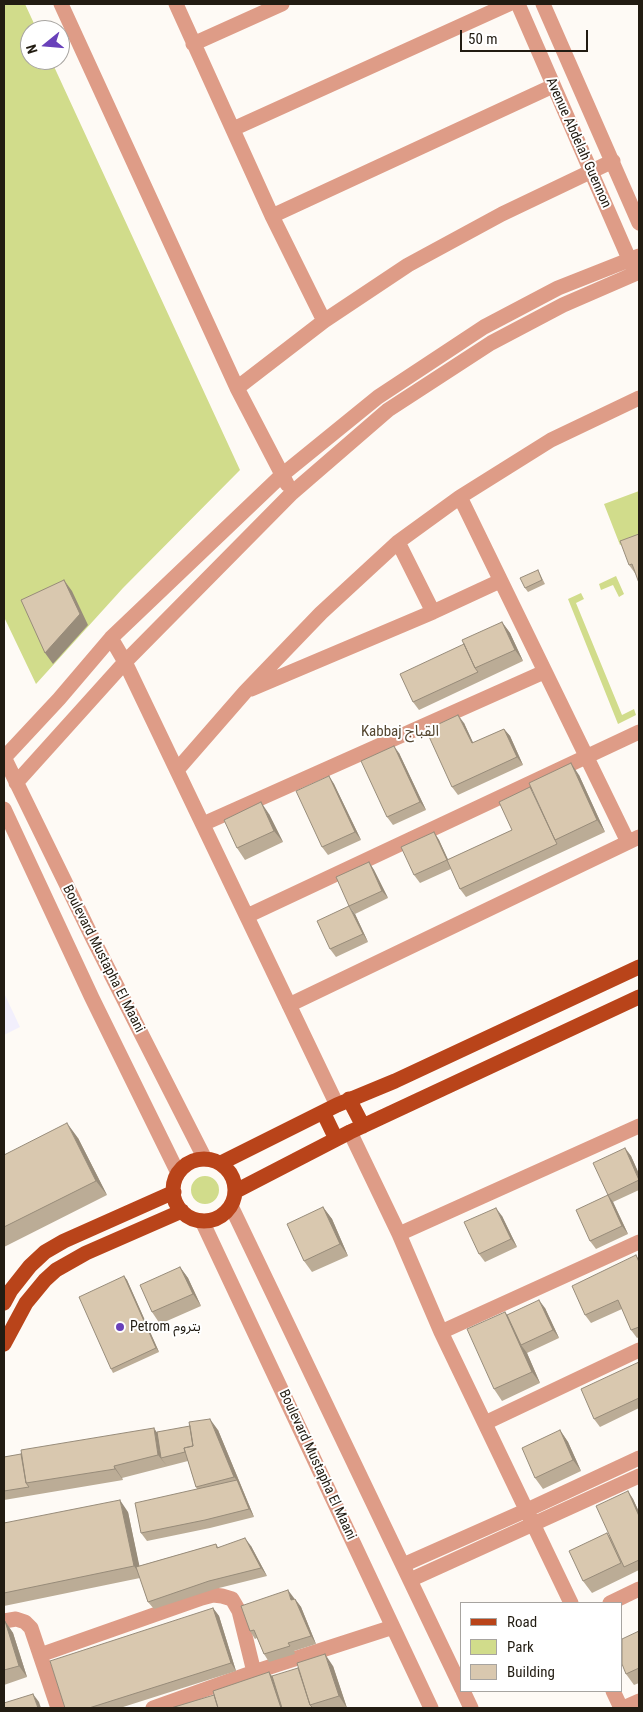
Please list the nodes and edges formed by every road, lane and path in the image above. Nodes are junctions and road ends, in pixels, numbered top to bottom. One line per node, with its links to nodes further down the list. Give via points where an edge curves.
1 (61, 4): 17 (street)
2 (176, 4): 7 (street)
3 (282, 4): 7 (street)
4 (509, 4): 9 (street)
5 (518, 4): 8 (street, Avenue Abdelah Guennon)
6 (543, 4): 10 (street, Avenue Abdelah Guennon)
7 (193, 44): 9 (street)
8 (553, 86): 11 (street, Avenue Abdelah Guennon); 12 (street)
9 (233, 129): 12 (street)
10 (613, 161): 11 (street); 13 (street, Avenue Abdelah Guennon)
11 (590, 171): 14 (street, Avenue Abdelah Guennon); 16 (street, via 408,265)
12 (272, 216): 16 (street)
13 (639, 223)
14 (634, 257): 15 (street, Avenue Abdelah Guennon); 19 (street, via 558,288 484,327 378,397)
15 (638, 276): 20 (street, via 563,304 491,343 388,410)
16 (324, 321): 17 (street)
17 (237, 388): 19 (street)
18 (639, 398): 21 (street, via 551,440)
19 (282, 475): 20 (street); 25 (street)
20 (292, 493): 26 (street)
21 (460, 497): 22 (street); 23 (street)
22 (398, 542): 24 (street); 28 (street, via 321,613)
23 (500, 581): 24 (street); 27 (street)
24 (433, 612): 28 (street)
25 (111, 638): 26 (street); 31 (street)
26 (125, 662): 32 (street); 33 (street)
27 (544, 672): 30 (street); 36 (street)
28 (245, 692): 32 (street)
29 (639, 732): 30 (street)
30 (586, 756): 38 (street); 39 (street)
31 (4, 758): 33 (street, Boulevard Mustapha El Maani)
32 (177, 770): 36 (street)
33 (16, 783): 35 (street, Boulevard Mustapha El Maani)
34 (4, 809): 37 (street, Boulevard Mustapha El Maani)
35 (32, 816): 37 (street); 41 (street, Boulevard Mustapha El Maani)
36 (204, 824): 39 (street)
37 (8, 827): 43 (street, Boulevard Mustapha El Maani)
38 (634, 840): 44 (street)
39 (247, 916): 44 (street)
40 (639, 967): 45 (main road)
41 (116, 985): 43 (street); 50 (street, Boulevard Mustapha El Maani)
42 (639, 997): 48 (main road)
43 (92, 998): 52 (street, Boulevard Mustapha El Maani)
44 (289, 1005): 45 (street)
45 (343, 1102): 46 (main road); 48 (main road)
46 (322, 1112): 49 (main road); 51 (main road)
47 (639, 1126): 57 (street)
48 (357, 1129): 49 (main road); 57 (street)
49 (336, 1139): 54 (main road)
50 (205, 1159): 51 (main road); 52 (main road, via 190,1162)
51 (221, 1164): 54 (main road, via 233,1178)
52 (178, 1173): 53 (main road)
53 (174, 1192): 55 (main road); 59 (main road, via 44,1252 10,1290)
54 (233, 1198): 56 (main road, via 228,1211 219,1218); 68 (street)
55 (182, 1212): 56 (main road); 61 (main road, via 86,1253 56,1270 26,1303)
56 (202, 1221): 74 (street, Boulevard Mustapha El Maani)
57 (399, 1234): 60 (street)
58 (639, 1242): 60 (street)
59 (4, 1303)
60 (441, 1332): 63 (street)
61 (4, 1344)
62 (639, 1350): 63 (street)
63 (485, 1423): 66 (street)
64 (639, 1458): 66 (street)
65 (639, 1476): 67 (street)
66 (527, 1510): 67 (street); 68 (street)
67 (534, 1524): 69 (street); 71 (street)
68 (403, 1565): 69 (street)
69 (410, 1580): 77 (street)
70 (639, 1589): 72 (street)
71 (571, 1602)
72 (612, 1602)
73 (4, 1622): 75 (street, via 16,1619 25,1622 31,1628)
74 (393, 1627): 76 (street); 83 (street, Boulevard Mustapha El Maani)
75 (40, 1655): 76 (street, via 213,1595 232,1600 239,1611); 81 (street)
76 (254, 1672): 82 (street)
77 (460, 1686)
78 (463, 1692): 84 (street)
79 (614, 1692): 85 (street)
80 (639, 1701): 85 (street)
81 (58, 1708)
82 (153, 1708)
83 (431, 1708)
84 (471, 1708)
85 (622, 1708)

